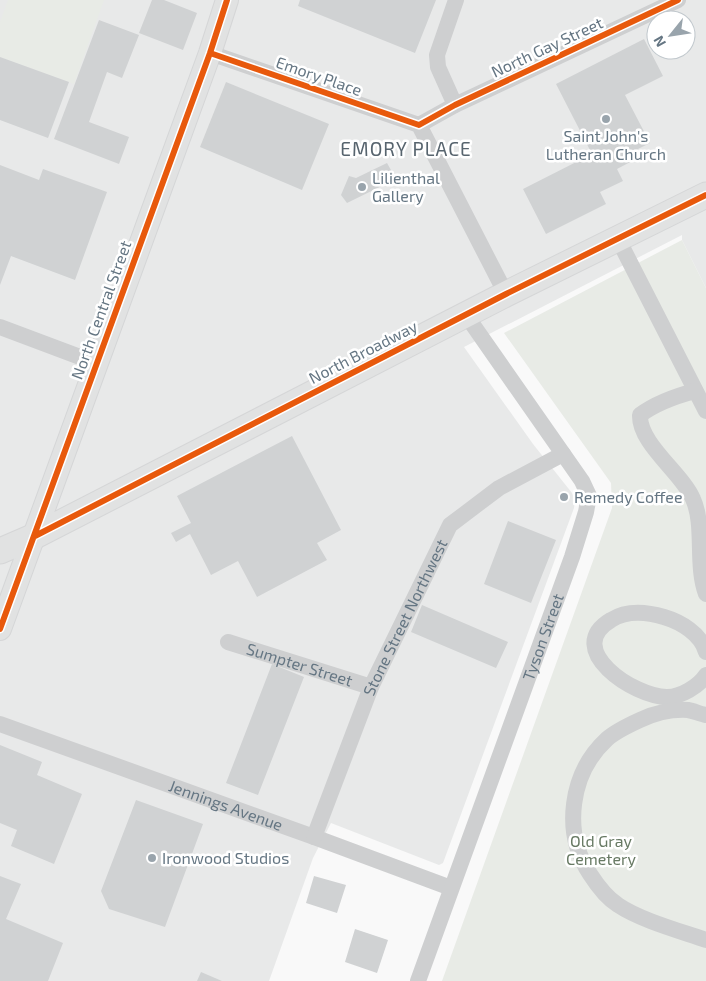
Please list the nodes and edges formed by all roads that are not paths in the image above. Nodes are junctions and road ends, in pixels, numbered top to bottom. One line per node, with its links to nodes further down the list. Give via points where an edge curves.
1 (227, 0): 4 (main road, North Central Street)
2 (456, 0): 5 (street, via 437,55 438,67)
3 (678, 0): 5 (street, North Gay Street)
4 (210, 53): 6 (street, Emory Place); 12 (main road, North Central Street)
5 (455, 105): 6 (street, North Gay Street)
6 (419, 124): 9 (street)
7 (706, 196): 8 (main road, North Broadway)
8 (618, 239): 9 (main road, North Broadway); 13 (street)
9 (506, 294): 10 (main road, North Broadway)
10 (466, 315): 15 (street, Tyson Street); 16 (main road, North Broadway)
11 (0, 327): 12 (street)
12 (96, 363): 16 (main road, North Central Street)
13 (695, 391): 14 (street); 18 (street, via 646,410 640,414 640,420 651,444 692,497)
14 (706, 411)
15 (563, 454): 23 (street, Stone Street Northwest, via 499,488 450,525); 28 (street, Tyson Street, via 589,496 586,512 494,776)
16 (35, 536): 17 (main road, North Broadway); 19 (main road, North Central Street)
17 (0, 551)
18 (706, 594)
19 (0, 629)
20 (228, 642): 23 (street, Sumpter Street)
21 (706, 652): 24 (street, via 693,632 674,620 655,614 616,616 598,632 594,642 607,669)
22 (706, 675): 24 (street, via 702,682)
23 (371, 687): 27 (street, Stone Street Northwest)
24 (668, 704): 25 (street); 29 (street, via 618,731 592,757 574,800 576,840 587,869 618,905)
25 (706, 715)
26 (0, 724): 27 (street, Jennings Avenue)
27 (314, 837): 28 (street, Jennings Avenue)
28 (450, 888): 30 (street, Tyson Street)
29 (706, 940)
30 (418, 981)

